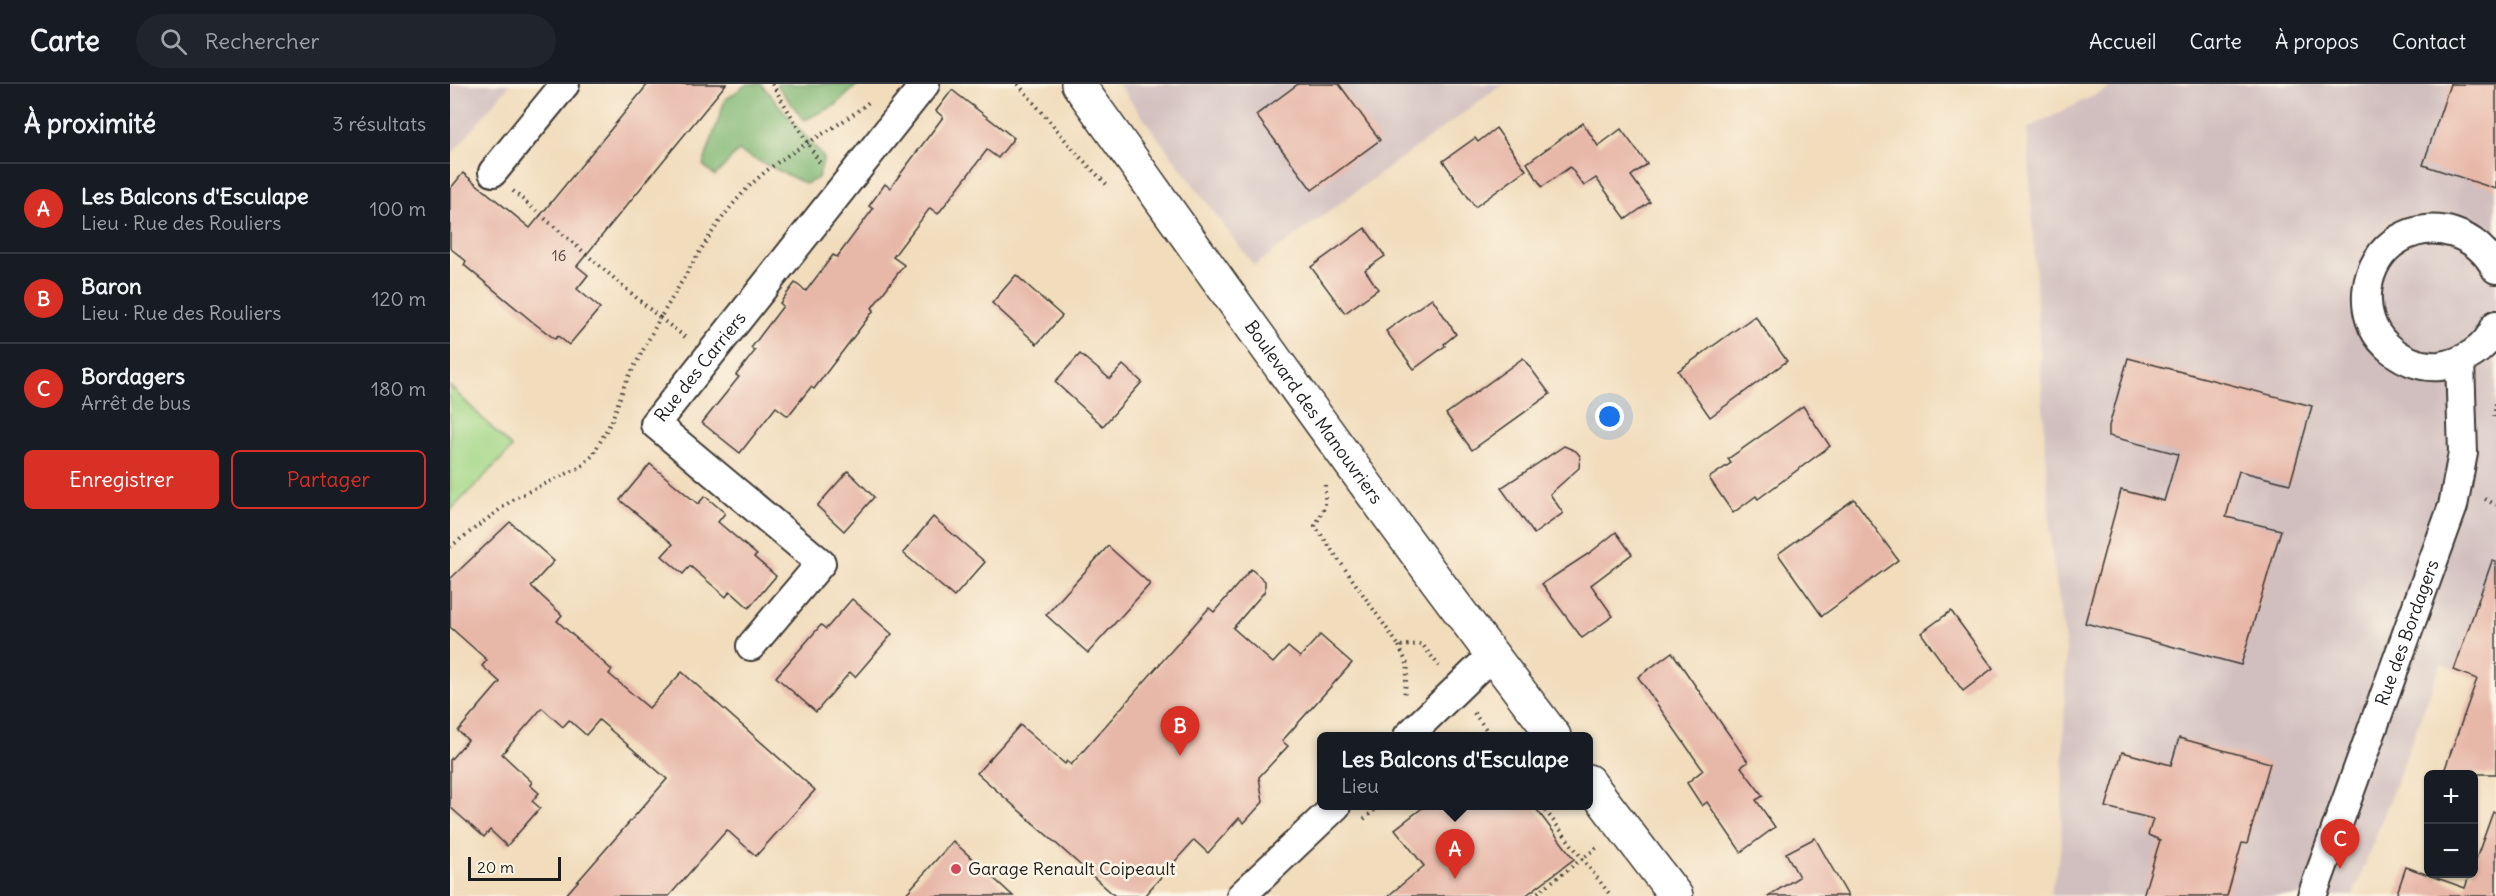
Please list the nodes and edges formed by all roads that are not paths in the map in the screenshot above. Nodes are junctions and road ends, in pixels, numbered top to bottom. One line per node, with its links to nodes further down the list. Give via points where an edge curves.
1 (565, 84): 4 (street)
2 (925, 84): 8 (street, Rue des Carriers, via 655,424 821,563)
3 (1078, 84): 9 (street, Boulevard des Manouvriers)
4 (493, 172)
5 (2496, 269): 7 (street, via 2482,249 2464,236 2442,230 2419,231 2398,239 2381,254 2369,281 2365,296 2369,318 2379,338 2395,354 2415,364 2438,366)
6 (2496, 325): 7 (street, via 2479,350)
7 (2460, 361): 16 (street, Rue des Bordagers, via 2463,453 2453,506)
8 (750, 646)
9 (1491, 656): 10 (street); 11 (street, Boulevard des Manouvriers)
10 (1412, 732)
11 (1551, 732)
12 (1593, 788): 15 (street)
13 (1332, 810): 14 (street)
14 (1241, 896)
15 (1676, 896)
16 (2312, 896)

